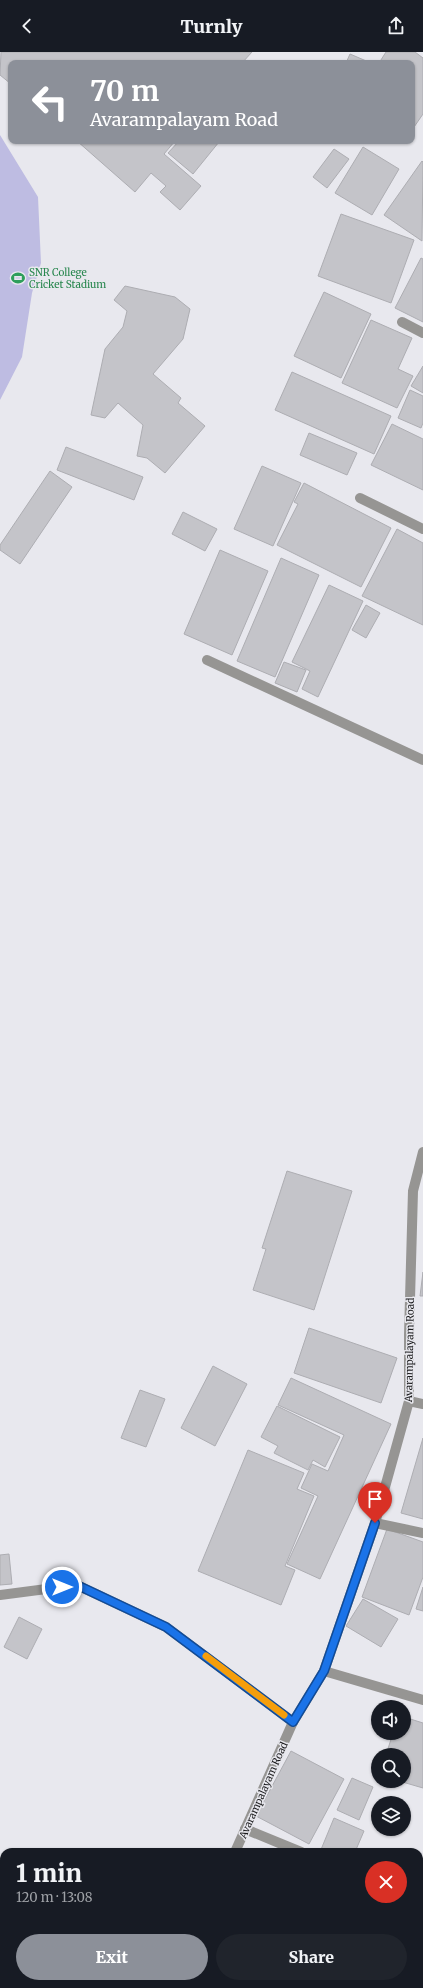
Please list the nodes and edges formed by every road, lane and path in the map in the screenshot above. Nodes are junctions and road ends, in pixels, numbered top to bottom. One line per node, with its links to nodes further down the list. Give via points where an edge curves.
1 (402, 322): 2 (street)
2 (423, 333)
3 (360, 498): 4 (street)
4 (423, 529)
5 (207, 660): 6 (street)
6 (423, 760)
7 (423, 1152): 8 (street, Avarampalayam Road, via 413,1191)
8 (409, 1401): 9 (street); 10 (street, Avarampalayam Road)
9 (423, 1404)
10 (375, 1523): 11 (street); 13 (street, Avarampalayam Road)
11 (423, 1534)
12 (0, 1595): 15 (street, via 77,1585 166,1627)
13 (324, 1671): 14 (street); 15 (street, Avarampalayam Road)
14 (423, 1700)
15 (293, 1722): 16 (street, Avarampalayam Road)
16 (246, 1829): 17 (street, Avarampalayam Road); 18 (street)
17 (237, 1848)
18 (291, 1848)

